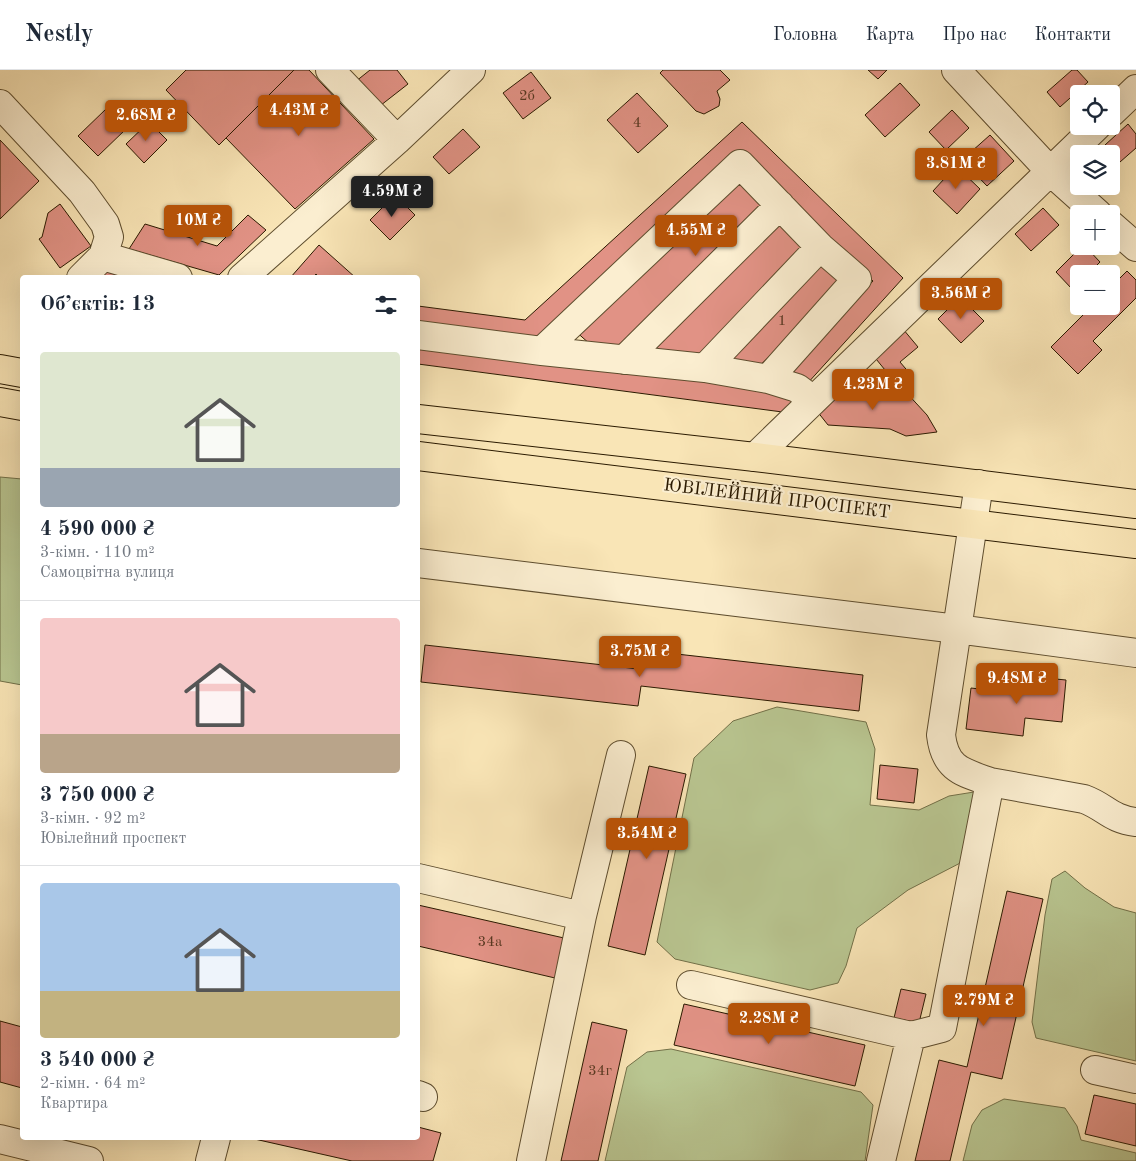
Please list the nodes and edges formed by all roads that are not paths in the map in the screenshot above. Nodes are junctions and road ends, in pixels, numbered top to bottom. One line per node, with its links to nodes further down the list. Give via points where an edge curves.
1 (330, 70): 8 (street)
2 (471, 70): 8 (street)
3 (956, 70): 9 (street)
4 (1136, 89): 6 (street)
5 (0, 104): 15 (street, via 82,192 105,224 109,237)
6 (1120, 104)
7 (1088, 135): 9 (street)
8 (397, 140): 18 (street)
9 (1050, 172): 11 (street); 28 (street)
10 (780, 205): 13 (street); 20 (street, via 740,164); 21 (street)
11 (1088, 205)
12 (1120, 233): 14 (street)
13 (820, 247): 22 (street); 27 (street, via 857,279)
14 (1136, 247)
15 (103, 256): 16 (street); 17 (street)
16 (84, 275)
17 (168, 275)
18 (245, 275)
19 (420, 335): 20 (street)
20 (542, 352): 21 (street)
21 (624, 360): 22 (street)
22 (705, 368): 27 (street)
23 (0, 369): 24 (main road)
24 (20, 373)
25 (20, 377): 26 (main road)
26 (0, 379)
27 (768, 379): 28 (street, via 797,388)
28 (813, 400): 35 (street)
29 (0, 402): 30 (main road)
30 (20, 407)
31 (20, 407): 32 (main road)
32 (0, 412)
33 (420, 422): 35 (main road)
34 (420, 456): 38 (main road, ЮВІЛЕЙНИЙ ПРОСПЕКТ)
35 (755, 457): 36 (main road)
36 (978, 484): 37 (main road); 38 (street)
37 (1136, 504)
38 (973, 524): 39 (main road, ЮВІЛЕЙНИЙ ПРОСПЕКТ); 41 (street)
39 (1136, 544)
40 (420, 563): 41 (street)
41 (957, 629): 42 (street); 44 (street, via 941,735 943,750 949,762)
42 (1136, 653)
43 (621, 755): 47 (street)
44 (990, 782): 45 (street, via 1084,799 1115,818); 49 (street, via 942,1028)
45 (1136, 822)
46 (420, 878): 47 (street)
47 (582, 916): 56 (street)
48 (691, 985): 49 (street)
49 (911, 1036): 57 (street)
50 (1095, 1070): 51 (street)
51 (1136, 1079)
52 (0, 1139): 54 (street)
53 (215, 1140): 55 (street)
54 (89, 1161)
55 (210, 1161)
56 (531, 1161)
57 (881, 1161)

